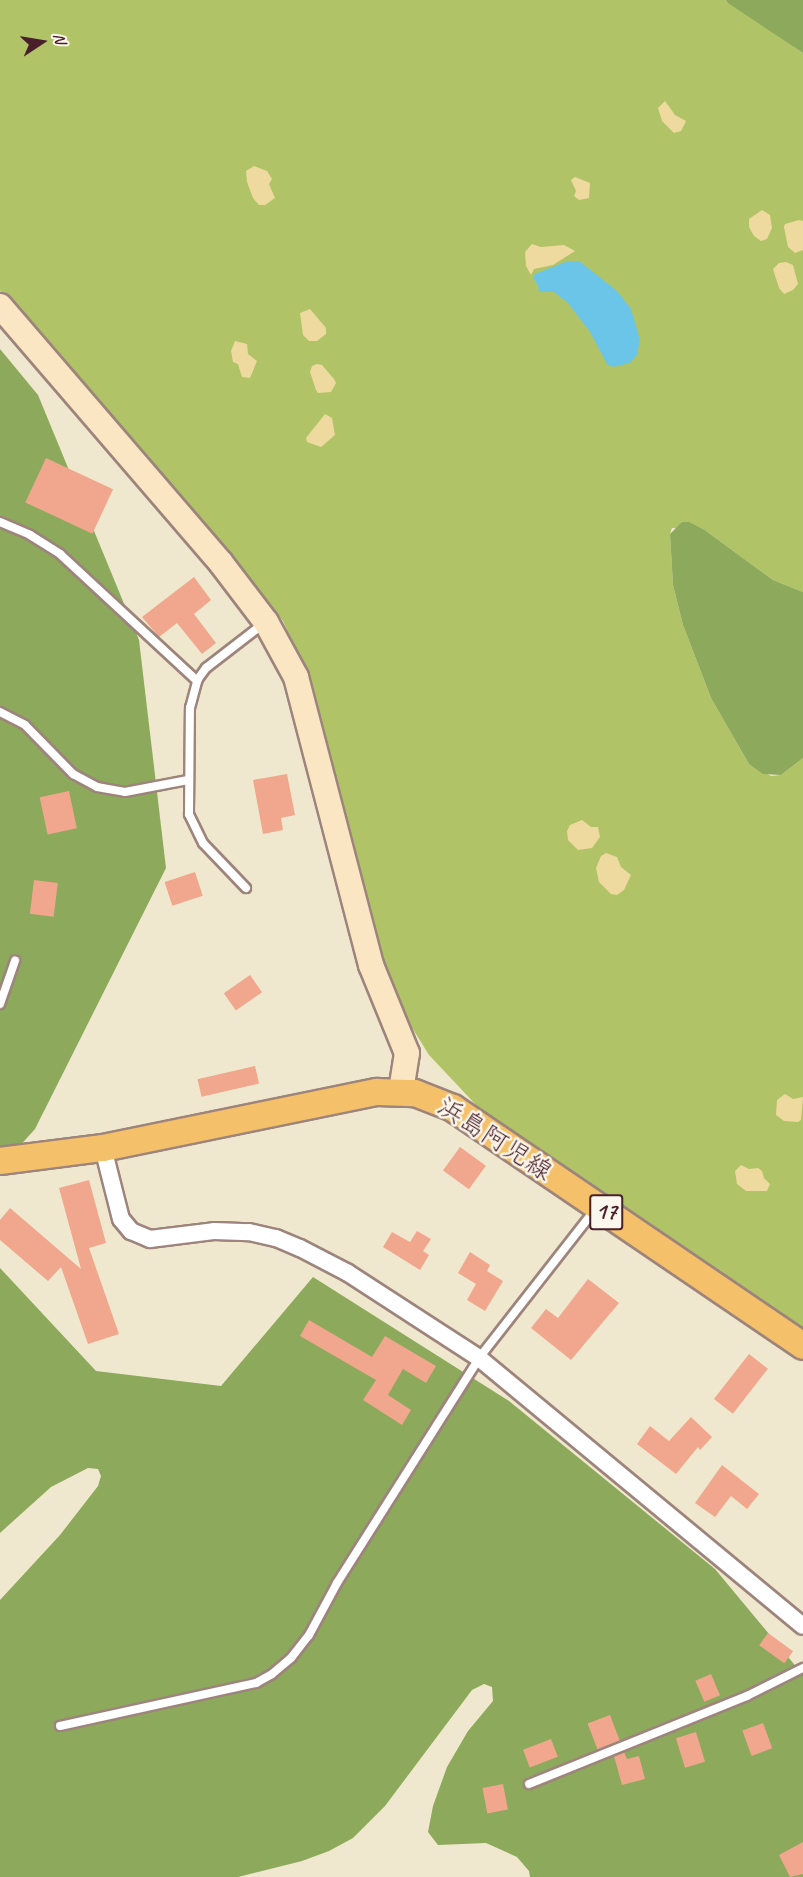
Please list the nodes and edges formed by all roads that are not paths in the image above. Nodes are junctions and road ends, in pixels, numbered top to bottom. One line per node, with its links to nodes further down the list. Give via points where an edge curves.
1 (0, 306): 3 (street, via 221,563)
2 (0, 522): 4 (lane, via 60,554)
3 (266, 622): 4 (lane, via 206,668); 10 (street, via 296,677 371,965 407,1053)
4 (197, 681): 6 (lane, via 190,708)
5 (0, 712): 6 (lane, via 25,725 74,774 97,787 125,792)
6 (188, 780): 7 (lane, via 189,814 194,829)
7 (246, 888)
8 (15, 961): 9 (lane)
9 (0, 1004)
10 (402, 1091): 11 (main road, 浜島阿児線 / 17, via 377,1092); 13 (main road, 浜島阿児線 / 17, via 427,1096 453,1108)
11 (103, 1148): 12 (main road, 浜島阿児線 / 17); 15 (street, via 121,1219 137,1234 150,1239 233,1231 276,1238 321,1257)
12 (0, 1161)
13 (597, 1206): 14 (main road, 浜島阿児線 / 17); 15 (lane)
14 (803, 1346)
15 (479, 1358): 16 (street); 18 (lane, via 337,1583 309,1635 291,1658 256,1683)
16 (803, 1626)
17 (803, 1668): 19 (lane, via 747,1696)
18 (60, 1726)
19 (529, 1784)

